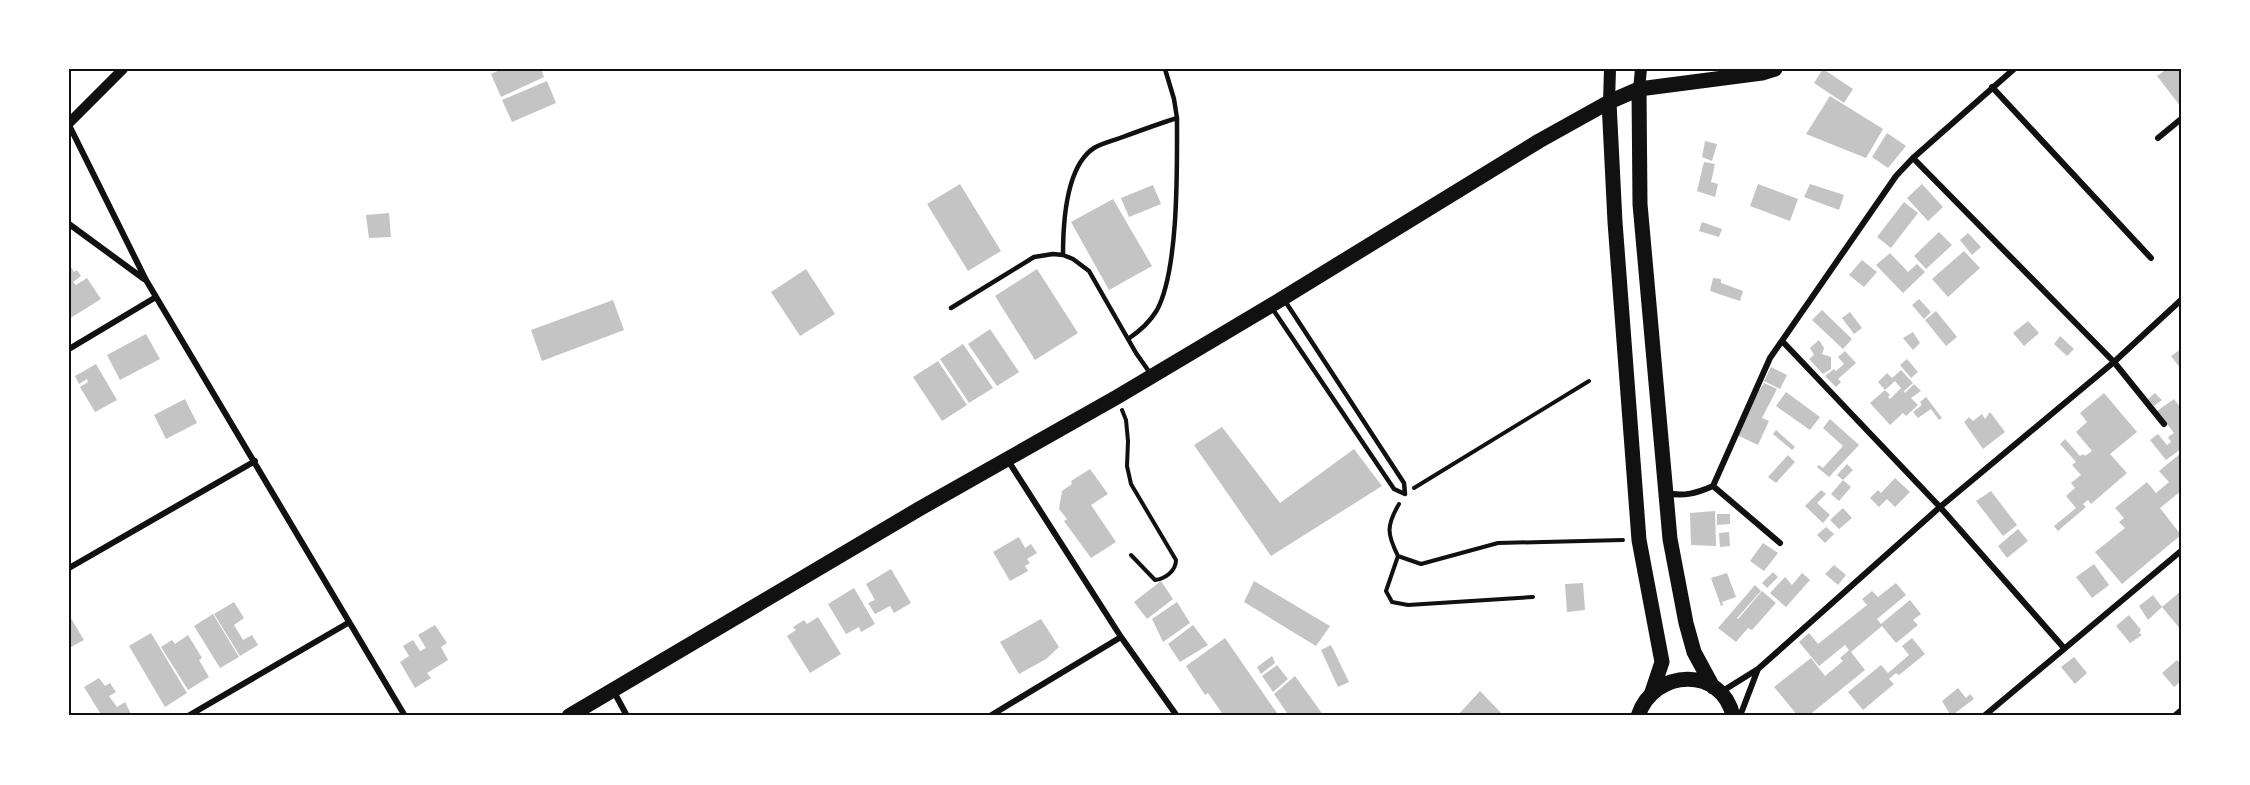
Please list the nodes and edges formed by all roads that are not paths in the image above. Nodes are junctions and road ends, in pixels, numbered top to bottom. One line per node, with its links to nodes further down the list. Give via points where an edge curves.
1 (123, 69): 12 (street)
2 (1165, 69): 10 (lane)
3 (1610, 69): 9 (main road)
4 (1641, 69): 8 (main road)
5 (1775, 69): 8 (main road)
6 (2014, 69): 7 (street)
7 (1992, 87): 14 (street); 17 (street)
8 (1639, 89): 9 (main road); 32 (main road, via 1640,204)
9 (1609, 102): 21 (main road); 43 (main road, via 1639,540 1662,662)
10 (1177, 118): 16 (lane, via 1087,154 1068,196); 23 (lane, via 1173,243 1165,288 1150,321)
11 (2181, 119): 13 (street)
12 (69, 124): 18 (street)
13 (2158, 138)
14 (1913, 158): 24 (street, via 1896,176); 26 (street)
15 (69, 224): 18 (street)
16 (1063, 255): 22 (lane, via 1034,257); 23 (lane, via 1089,271)
17 (2151, 258)
18 (146, 280): 19 (street)
19 (156, 297): 25 (street); 30 (street)
20 (2181, 300): 26 (street)
21 (1277, 302): 21 (lane, via 1404,483 1405,494 1394,489); 27 (main road)
22 (951, 308)
23 (1128, 339): 27 (lane)
24 (1783, 342): 31 (street, via 1770,358); 33 (street)
25 (69, 349)
26 (2114, 362): 28 (street); 33 (street)
27 (1152, 375): 29 (main road)
28 (2164, 424)
29 (1007, 459): 38 (street); 42 (main road)
30 (255, 461): 36 (street); 37 (street)
31 (1713, 486): 32 (street, via 1691,494); 34 (street)
32 (1665, 493): 41 (main road, via 1686,623 1694,652)
33 (1940, 507): 39 (street); 40 (street)
34 (1780, 543)
35 (2181, 551): 39 (street)
36 (69, 568)
37 (348, 624): 44 (street); 45 (street)
38 (1121, 638): 48 (street); 49 (street)
39 (2064, 648): 53 (street)
40 (1758, 669): 41 (street); 52 (street)
41 (1717, 689): 43 (main road, via 1698,680 1681,679); 51 (main road)
42 (613, 690): 46 (main road); 47 (street)
43 (1652, 692): 50 (main road)
44 (188, 716)
45 (405, 716)
46 (569, 716)
47 (627, 716)
48 (990, 716)
49 (1177, 716)
50 (1638, 716)
51 (1733, 716)
52 (1740, 716)
53 (1984, 716)

